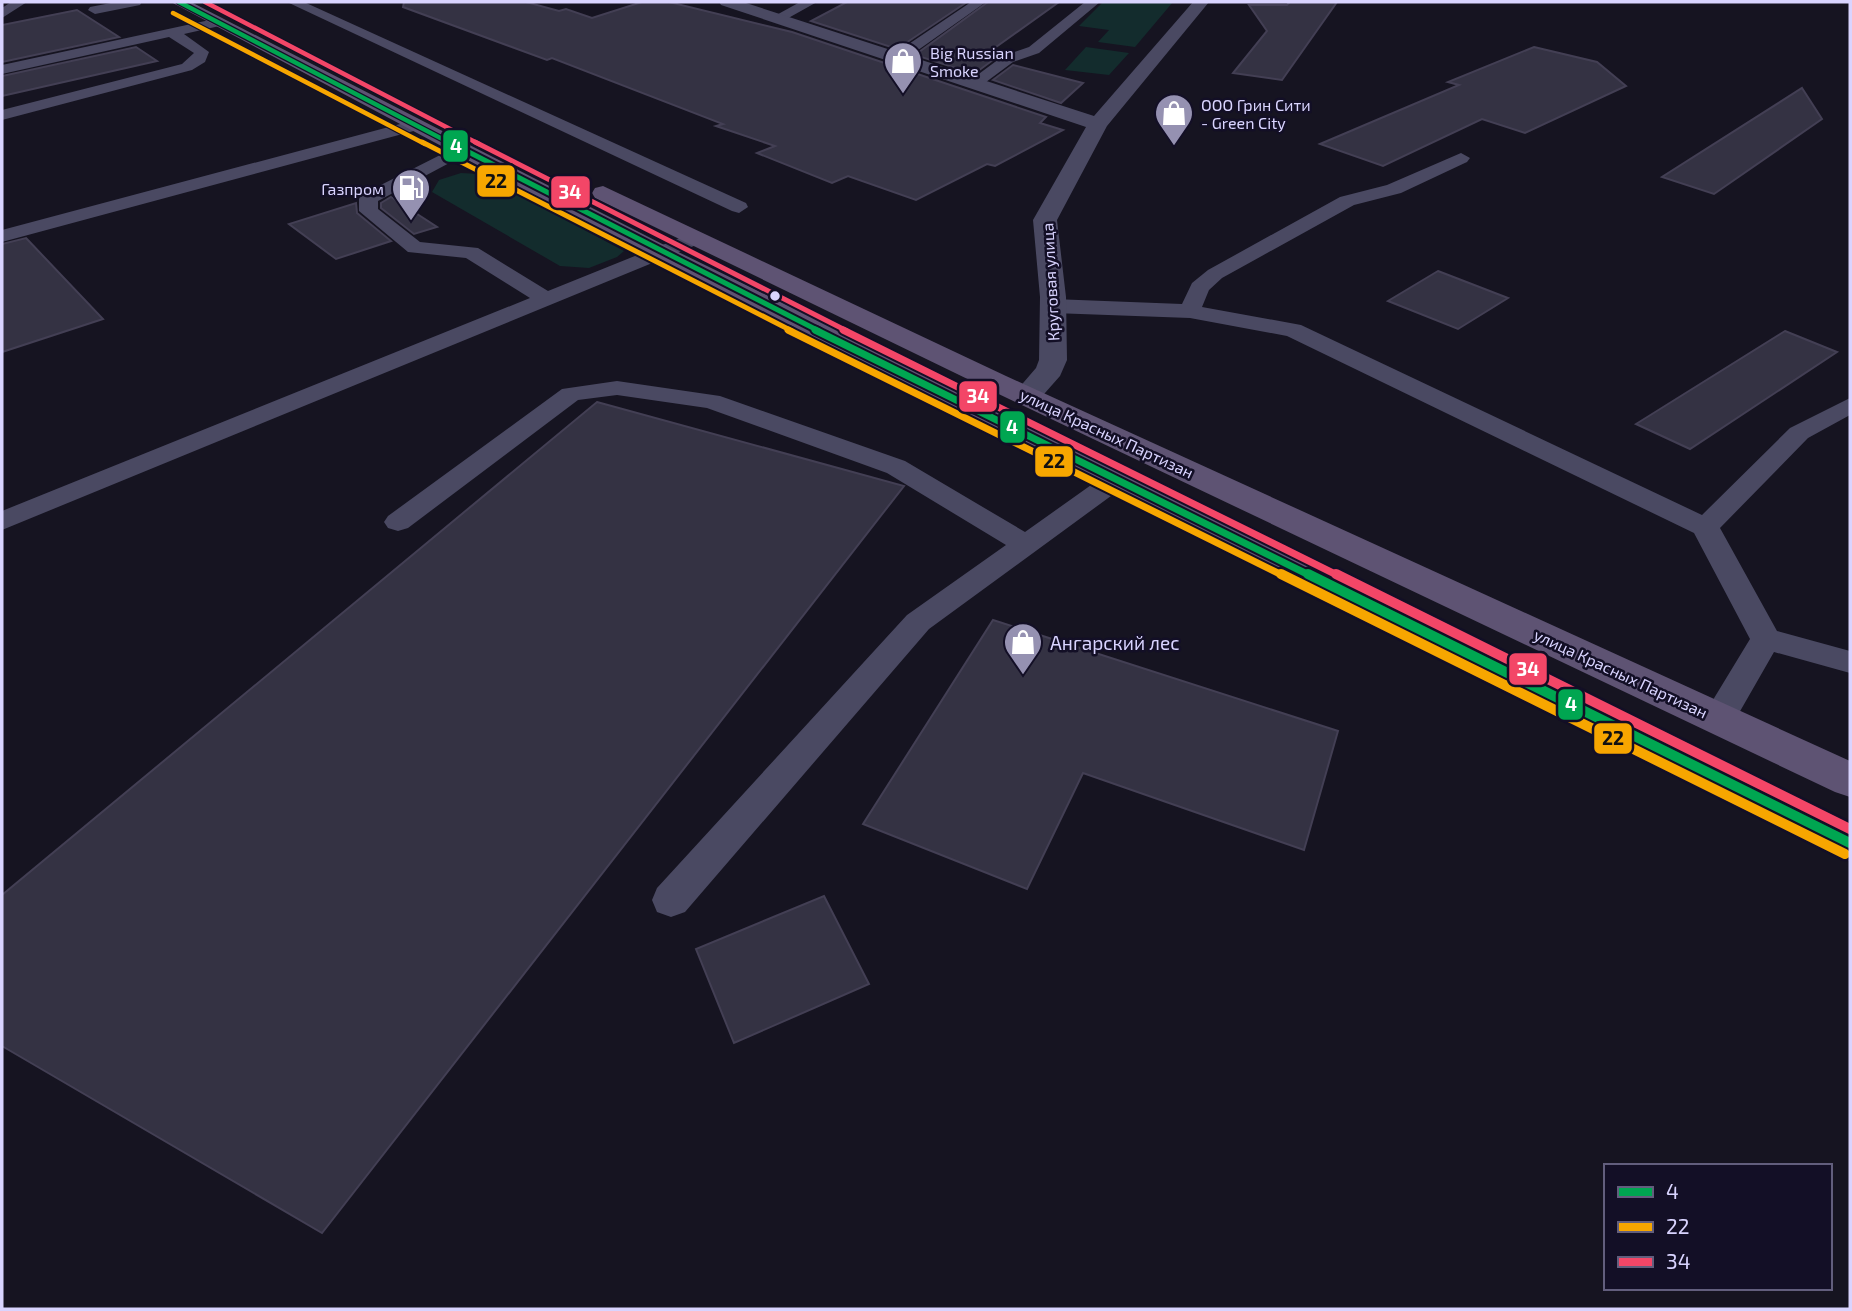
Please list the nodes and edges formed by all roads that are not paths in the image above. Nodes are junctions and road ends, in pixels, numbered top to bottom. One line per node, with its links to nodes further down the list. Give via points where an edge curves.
1 (20, 2): 13 (lane)
2 (135, 2): 11 (lane)
3 (179, 2): 12 (main road, улица Красных Партизан)
4 (294, 2): 26 (lane)
5 (727, 2): 14 (street)
6 (810, 2): 14 (lane)
7 (958, 2): 16 (lane)
8 (979, 2): 16 (lane)
9 (1093, 2): 18 (lane, via 1034,50 1008,59)
10 (1201, 2): 22 (street, Круговая улица)
11 (95, 10)
12 (219, 12): 15 (lane); 19 (main road, улица Красных Партизан); 28 (main road, улица Красных Партизан)
13 (2, 14)
14 (778, 18): 16 (street)
15 (171, 32): 17 (lane); 20 (lane, via 202,52 200,59 187,67)
16 (893, 47): 18 (street)
17 (2, 69)
18 (977, 82): 22 (street)
19 (388, 110): 21 (lane); 23 (main road, улица Красных Партизан)
20 (2, 115)
21 (347, 122)
22 (1098, 124): 31 (street, Круговая улица, via 1045,220)
23 (415, 125): 24 (main road, улица Красных Партизан); 27 (lane)
24 (462, 149): 29 (main road, улица Красных Партизан); 30 (lane, via 368,198 369,211 415,248 471,252)
25 (1461, 158): 32 (lane, via 1394,189 1347,201 1215,274 1199,287)
26 (739, 206)
27 (2, 236)
28 (694, 239): 29 (lane); 33 (main road, улица Красных Партизан)
29 (661, 253): 30 (lane); 35 (main road, улица Красных Партизан)
30 (546, 299): 37 (lane)
31 (1053, 306): 32 (lane); 33 (street, Круговая улица, via 1053,360)
32 (1190, 311): 39 (lane, via 1293,330)
33 (1027, 396): 35 (main road, Круговая улица); 43 (main road, улица Красных Партизан)
34 (1850, 405): 39 (lane, via 1799,433)
35 (992, 417): 36 (main road, улица Красных Партизан)
36 (1118, 479): 40 (lane); 45 (main road, улица Красных Партизан)
37 (2, 521)
38 (398, 522): 40 (lane, via 570,394 617,388 711,401 896,467)
39 (1705, 527): 41 (lane)
40 (1026, 545): 46 (lane, via 918,622)
41 (1766, 639): 42 (lane); 43 (lane)
42 (1850, 662)
43 (1719, 718): 44 (main road, улица Красных Партизан)
44 (1850, 780)
45 (1850, 843)
46 (671, 900)

